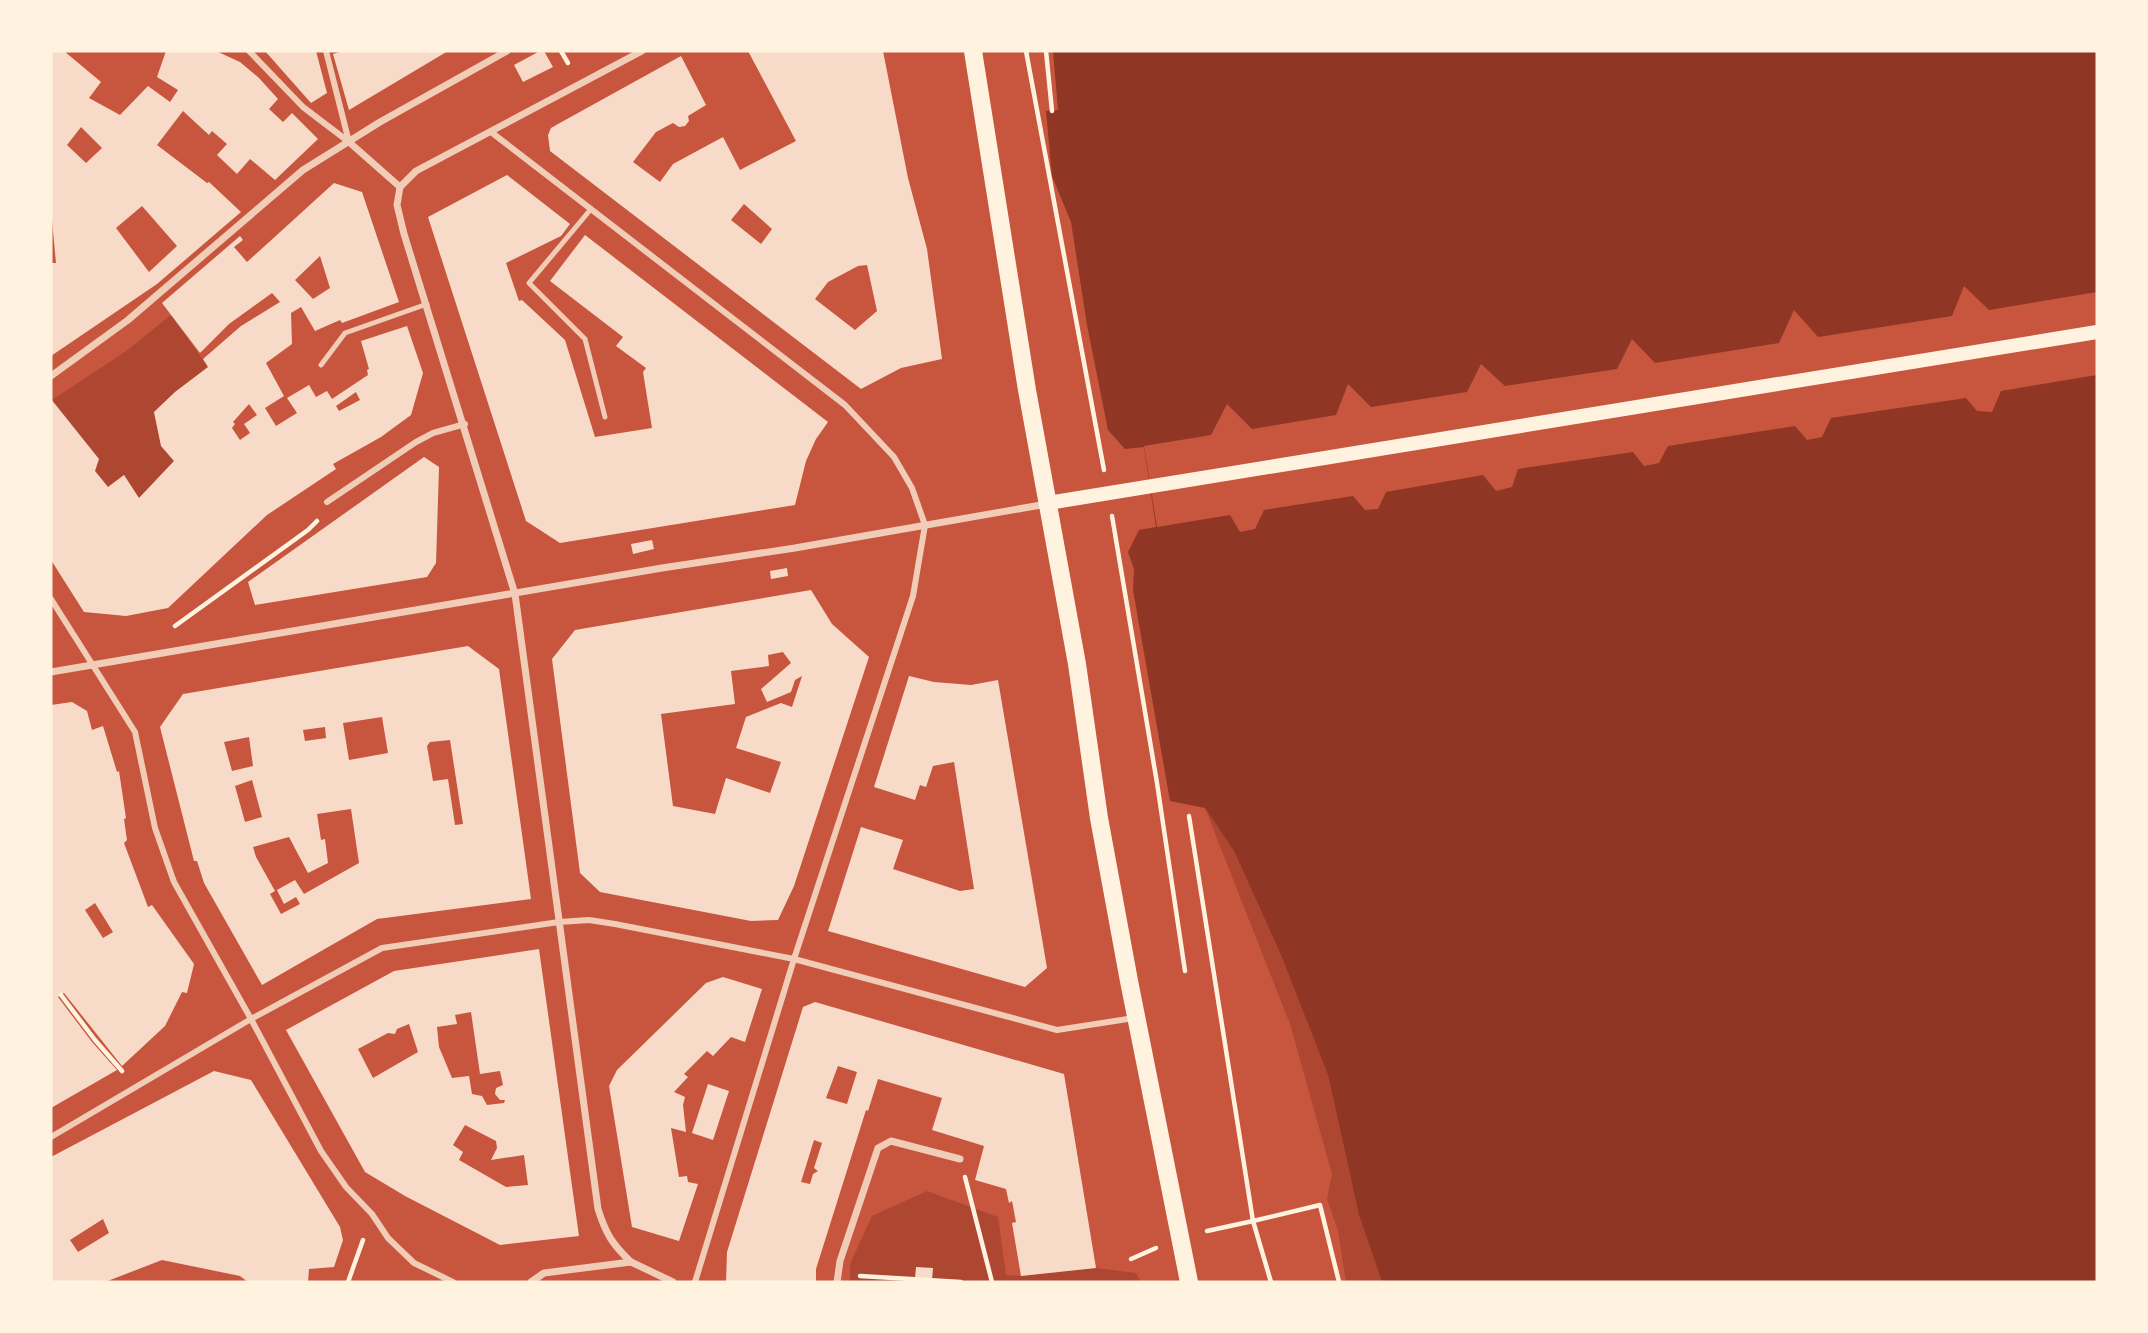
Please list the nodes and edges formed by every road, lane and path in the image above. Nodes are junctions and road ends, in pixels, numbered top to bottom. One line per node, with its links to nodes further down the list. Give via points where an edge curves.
1 (249, 51): 12 (street, via 303,107)
2 (326, 51): 12 (street)
3 (507, 51): 12 (street)
4 (561, 51): 9 (path)
5 (642, 51): 11 (street)
6 (973, 51): 23 (main road)
7 (1026, 51): 21 (path)
8 (1046, 51): 10 (path)
9 (568, 63)
10 (1052, 111)
11 (491, 132): 13 (street, via 416,172); 14 (street)
12 (349, 142): 13 (street); 18 (street, via 303,170 136,313)
13 (400, 187): 15 (street, via 397,205)
14 (591, 209): 19 (lane, via 529,284 586,339); 24 (street, via 863,422 894,457 912,488)
15 (427, 304): 17 (lane, via 345,333); 20 (street)
16 (2097, 332): 23 (main road)
17 (321, 365)
18 (51, 376)
19 (605, 417)
20 (465, 424): 22 (street, via 416,442); 27 (street)
21 (1102, 460)
22 (327, 502)
23 (1048, 503): 24 (street); 38 (main road)
24 (925, 525): 27 (street); 34 (street, via 913,596)
25 (1114, 525): 35 (path)
26 (308, 530): 29 (path)
27 (515, 594): 30 (street); 33 (street)
28 (51, 599): 30 (street)
29 (174, 627)
30 (93, 665): 31 (street); 37 (street, via 135,732 155,828 174,882)
31 (51, 672)
32 (1189, 816): 42 (path)
33 (559, 922): 34 (street, via 602,922); 37 (street, via 382,948); 45 (street, via 598,1209 604,1231)
34 (794, 959): 38 (street, via 1057,1030); 51 (street)
35 (1185, 971)
36 (61, 995): 39 (path)
37 (251, 1018): 39 (street); 48 (street, via 321,1151 346,1187 414,1262)
38 (1136, 1018): 54 (main road)
39 (137, 1087): 40 (street)
40 (51, 1137)
41 (960, 1159): 46 (street, via 891,1141 878,1148); 53 (path)
42 (1253, 1221): 43 (path); 55 (path); 56 (path, via 1320,1205)
43 (1228, 1226)
44 (359, 1251): 47 (path)
45 (631, 1262): 49 (street, via 544,1273); 50 (street)
46 (837, 1278): 52 (path)
47 (349, 1279)
48 (453, 1282)
49 (531, 1282)
50 (673, 1282)
51 (695, 1282)
52 (961, 1282)
53 (992, 1282)
54 (1189, 1282)
55 (1271, 1282)
56 (1339, 1282)

